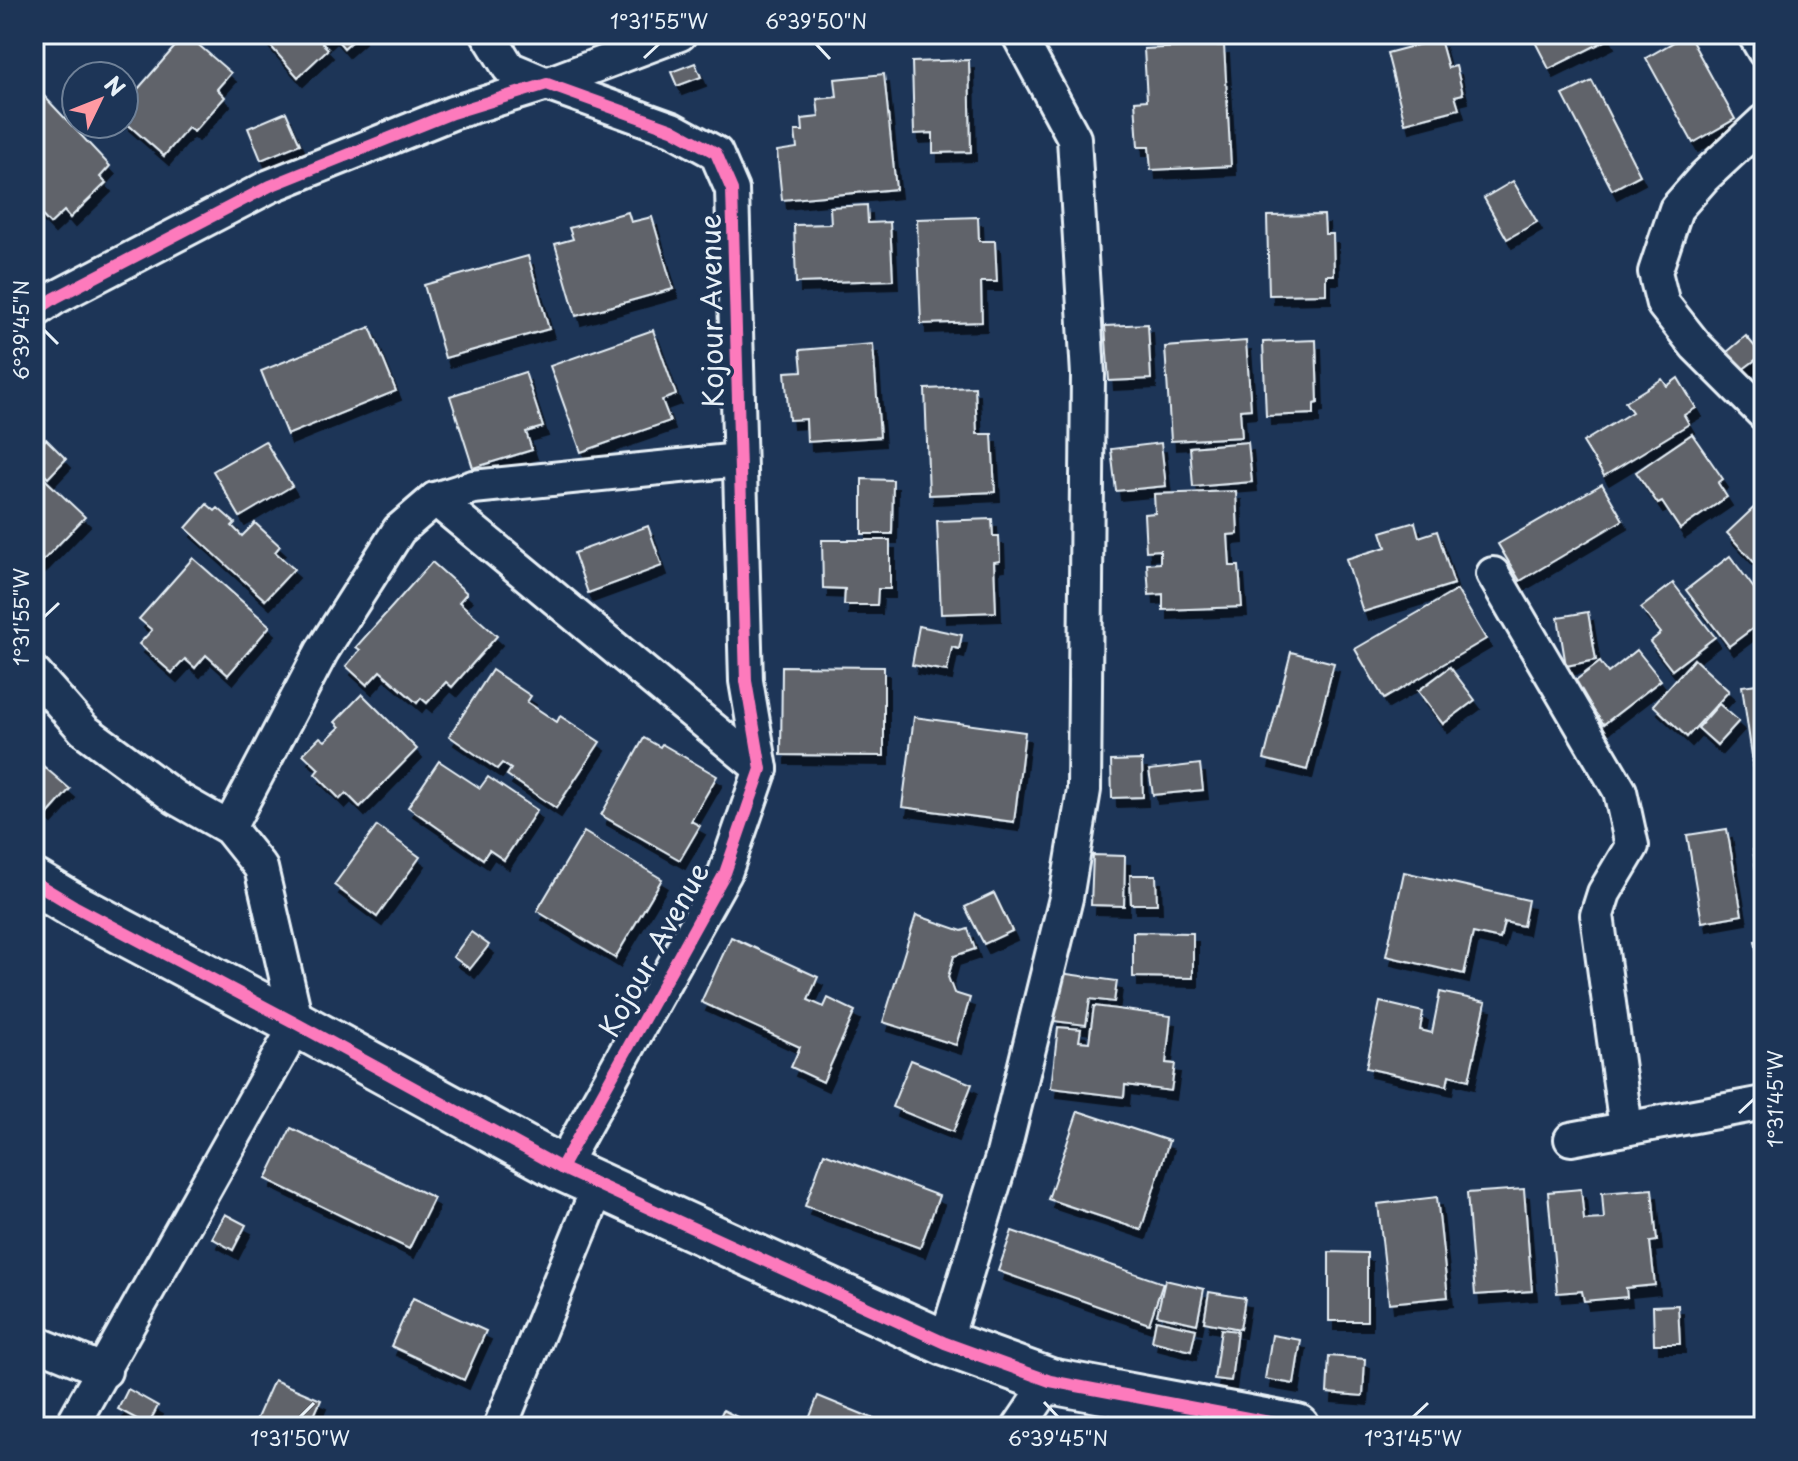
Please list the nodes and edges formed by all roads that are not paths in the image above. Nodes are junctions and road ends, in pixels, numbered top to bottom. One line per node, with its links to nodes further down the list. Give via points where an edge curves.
1 (488, 34): 6 (street, Kojour Avenue, via 509,68)
2 (680, 34): 6 (street)
3 (1018, 34): 23 (street, via 1074,138 1088,375 1084,790 1066,898 1007,1139)
4 (1754, 34): 5 (street)
5 (1764, 51)
6 (547, 84): 8 (street, via 452,113 270,186); 10 (street, Kojour Avenue, via 672,129 716,153 732,190)
7 (1764, 121): 9 (street, via 1676,209 1655,272 1663,304 1696,346)
8 (34, 312)
9 (1764, 414)
10 (739, 460): 11 (street, via 473,487); 14 (street, Kojour Avenue, via 746,681)
11 (435, 499): 14 (street); 15 (street, via 399,530 322,651)
12 (1493, 574): 19 (street, via 1620,791 1632,846 1597,915)
13 (34, 673): 15 (street, via 84,730 176,798)
14 (761, 769): 21 (street, Kojour Avenue, via 725,873)
15 (229, 828): 17 (street, via 261,868)
16 (34, 882): 17 (street)
17 (297, 1024): 21 (street); 24 (street)
18 (1764, 1103): 19 (street)
19 (1626, 1128): 20 (street)
20 (1571, 1139)
21 (580, 1176): 23 (street); 27 (street, Kojour Avenue)
22 (34, 1342): 24 (street)
23 (945, 1343): 25 (street)
24 (105, 1371): 26 (street)
25 (1050, 1381): 28 (street); 29 (street)
26 (83, 1424)
27 (500, 1427)
28 (1019, 1427)
29 (1297, 1427)

